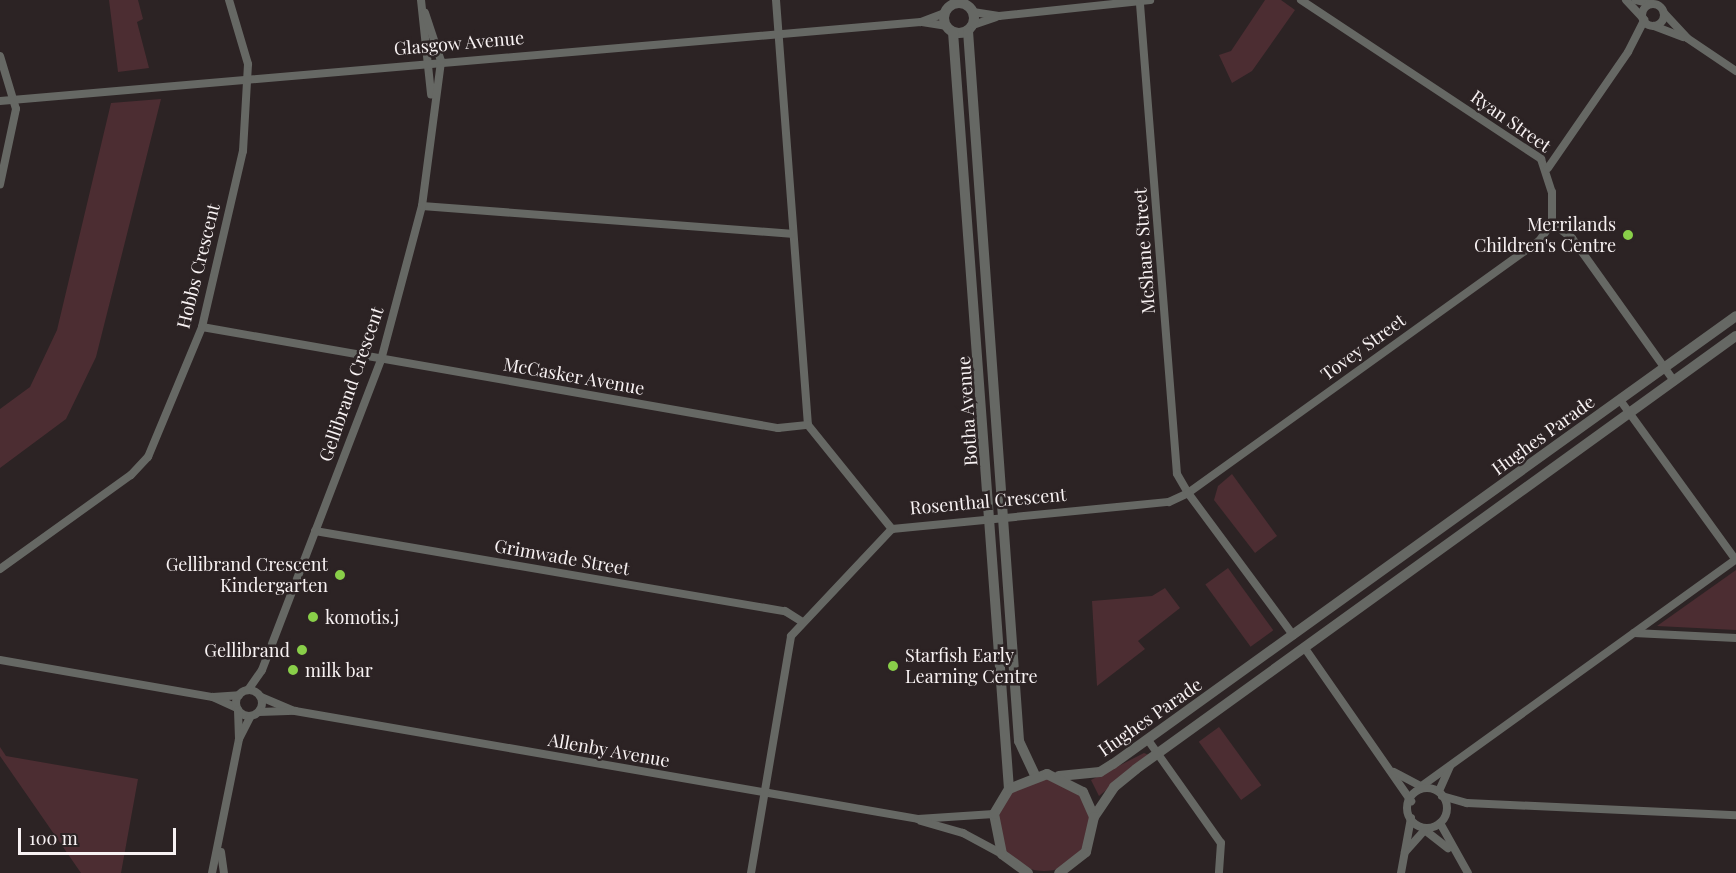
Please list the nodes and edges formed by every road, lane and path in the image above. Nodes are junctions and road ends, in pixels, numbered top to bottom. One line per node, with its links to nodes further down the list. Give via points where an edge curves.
1 (229, 0): 28 (street, Hobbs Crescent)
2 (421, 0): 14 (street, Gellibrand Crescent)
3 (776, 0): 21 (street)
4 (1150, 0): 10 (street)
5 (1301, 0): 32 (street, Ryan Street)
6 (1626, 0): 16 (street)
7 (1636, 0): 9 (street)
8 (1666, 0): 13 (street)
9 (1655, 3): 13 (street); 16 (street)
10 (1140, 4): 15 (street); 47 (street, McShane Street, via 1178,474)
11 (948, 6): 12 (street); 17 (street, Glasgow Avenue); 20 (street, Botha Avenue)
12 (969, 6): 15 (street); 19 (street, Botha Avenue)
13 (1664, 11): 18 (street); 22 (street)
14 (425, 13): 25 (street, Gellibrand Crescent); 26 (street, Gellibrand Crescent)
15 (999, 16): 19 (street)
16 (1643, 20): 18 (street); 23 (street)
17 (921, 22): 20 (street, Glasgow Avenue); 21 (street, Glasgow Avenue)
18 (1653, 26): 22 (street); 23 (street)
19 (970, 28): 20 (street); 34 (street, Botha Avenue)
20 (949, 29): 34 (street, Botha Avenue)
21 (778, 33): 25 (street, Glasgow Avenue); 37 (street)
22 (1687, 38): 27 (street)
23 (1628, 52): 32 (street)
24 (0, 59): 29 (street)
25 (441, 61): 26 (street, Glasgow Avenue); 30 (street, Gellibrand Crescent)
26 (428, 62): 28 (street, Glasgow Avenue); 30 (street, Gellibrand Crescent)
27 (1736, 71)
28 (248, 76): 29 (street, Glasgow Avenue); 39 (street, Hobbs Crescent, via 243,151)
29 (16, 100): 31 (street, Glasgow Avenue); 33 (street)
30 (432, 100): 35 (street, Gellibrand Crescent)
31 (0, 101)
32 (1548, 168): 36 (street, Ryan Street)
33 (0, 184)
34 (972, 197): 48 (street, Botha Avenue)
35 (422, 206): 37 (street); 41 (street, Gellibrand Crescent)
36 (1552, 223): 42 (street, via 1572,238); 47 (street, Tovey Street, via 1539,241)
37 (791, 234): 46 (street)
38 (1736, 316): 42 (street, Hughes Parade)
39 (202, 327): 41 (street, McCasker Avenue); 52 (street, Hobbs Crescent, via 148,457 131,475)
40 (1736, 336): 43 (street, Hughes Parade)
41 (381, 360): 46 (street, McCasker Avenue, via 778,428); 50 (street, Gellibrand Crescent)
42 (1665, 368): 43 (street); 44 (street, Hughes Parade)
43 (1674, 381): 45 (street, Hughes Parade)
44 (1620, 400): 45 (street); 53 (street, Hughes Parade)
45 (1629, 413): 51 (street); 54 (street, Hughes Parade)
46 (808, 425): 49 (street)
47 (1188, 493): 48 (street, Rosenthal Crescent, via 1168,502); 57 (street)
48 (997, 516): 49 (street, Rosenthal Crescent); 60 (street, Botha Avenue)
49 (892, 529): 55 (street, Rosenthal Crescent)
50 (315, 531): 55 (street, Grimwade Street, via 786,611); 62 (street, Gellibrand Crescent)
51 (1736, 559): 56 (street)
52 (0, 569)
53 (1369, 581): 54 (street); 57 (street, Hughes Parade)
54 (1379, 594): 59 (street, Hughes Parade)
55 (801, 621): 80 (street, Rosenthal Crescent, via 791,636)
56 (1633, 633): 58 (street); 74 (street)
57 (1293, 634): 72 (street, Hughes Parade)
58 (1736, 638)
59 (1304, 648): 73 (street, Hughes Parade); 75 (street)
60 (1007, 653): 76 (street, Botha Avenue, via 1019,741); 79 (street, Botha Avenue)
61 (0, 660): 66 (street)
62 (262, 670): 63 (street, Gellibrand Crescent); 65 (street, Gellibrand Crescent)
63 (248, 690): 64 (street); 65 (street)
64 (239, 695): 66 (street); 67 (street)
65 (261, 696): 68 (street, Allenby Avenue); 69 (street)
66 (213, 697): 67 (street)
67 (237, 709): 70 (street); 71 (street)
68 (295, 711): 69 (street, Allenby Avenue); 80 (street, Allenby Avenue)
69 (259, 712): 70 (street)
70 (249, 717): 71 (street)
71 (239, 739): 93 (street)
72 (1148, 740): 73 (street); 77 (street, Hughes Parade, via 1100,772)
73 (1158, 753): 86 (street, Hughes Parade, via 1114,787); 103 (street, via 1221,843)
74 (1450, 766): 78 (street); 81 (street)
75 (1394, 771): 78 (street); 82 (street)
76 (1035, 775): 77 (street, Hughes Parade); 79 (street)
77 (1059, 776): 86 (street, via 1083,792)
78 (1422, 786): 81 (street); 82 (street)
79 (1009, 789): 84 (street)
80 (765, 793): 88 (street, Allenby Avenue); 99 (street, Rosenthal Crescent)
81 (1440, 794): 83 (street); 90 (street)
82 (1411, 801): 87 (street)
83 (1467, 803): 85 (street); 90 (street)
84 (994, 814): 89 (street, Allenby Avenue); 96 (street)
85 (1736, 815)
86 (1094, 817): 102 (street, via 1086,852)
87 (1411, 817): 91 (street); 95 (street)
88 (918, 819): 89 (street, Allenby Avenue); 92 (street, Allenby Avenue)
89 (965, 819): 92 (street)
90 (1441, 819): 91 (street); 94 (street)
91 (1425, 831): 94 (street); 95 (street)
92 (963, 833): 96 (street, Allenby Avenue)
93 (220, 846): 97 (street); 98 (street)
94 (1453, 852): 105 (street)
95 (1405, 853): 104 (street)
96 (1003, 855): 100 (street); 101 (street)
97 (212, 873)
98 (224, 873)
99 (751, 873)
100 (1008, 873)
101 (1028, 873)
102 (1059, 873)
103 (1219, 873)
104 (1401, 873)
105 (1468, 873)

